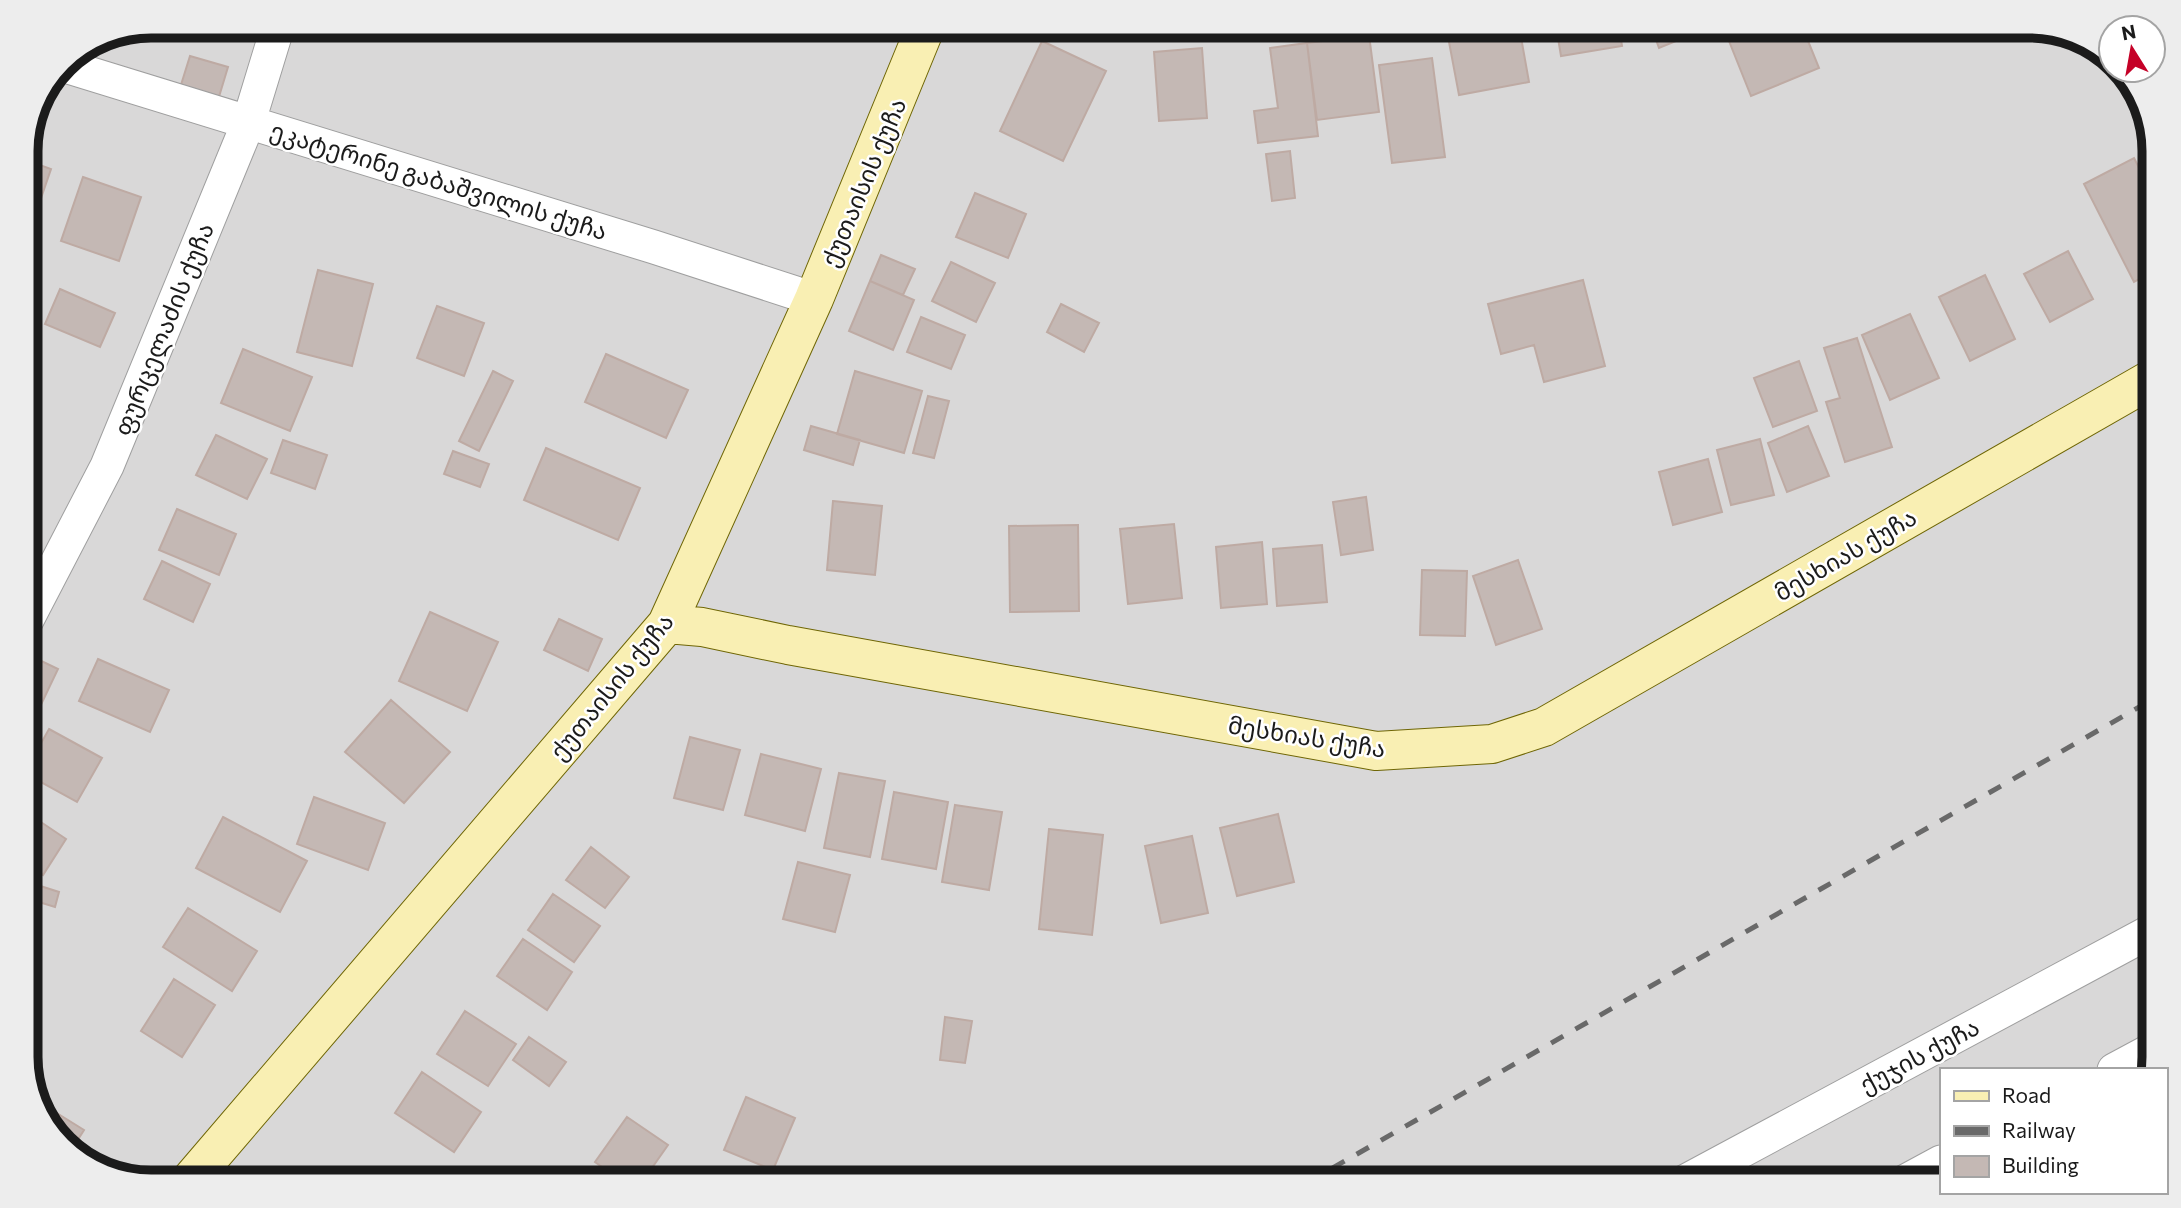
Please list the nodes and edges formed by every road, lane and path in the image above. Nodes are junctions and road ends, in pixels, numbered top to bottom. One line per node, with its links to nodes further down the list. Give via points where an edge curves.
1 (274, 38): 4 (street, ფურცელაძის ქუჩა)
2 (929, 38): 5 (street, ქუთაისის ქუჩა)
3 (75, 69): 4 (street, ეკატერინე გაბაშვილის ქუჩა)
4 (248, 121): 5 (street, ეკატერინე გაბაშვილის ქუჩა); 7 (street, ფურცელაძის ქუჩა, via 107,466)
5 (814, 299): 8 (street, ქუთაისის ქუჩა)
6 (2142, 384): 8 (street, მესხიას ქუჩა, via 1544,727 1492,744 1376,751)
7 (39, 597)
8 (667, 624): 12 (street, ქუთაისის ქუჩა)
9 (2142, 936): 13 (street, ქუჯის ქუჩა)
10 (2142, 1055): 11 (street)
11 (2118, 1068)
12 (199, 1170)
13 (1706, 1170)

